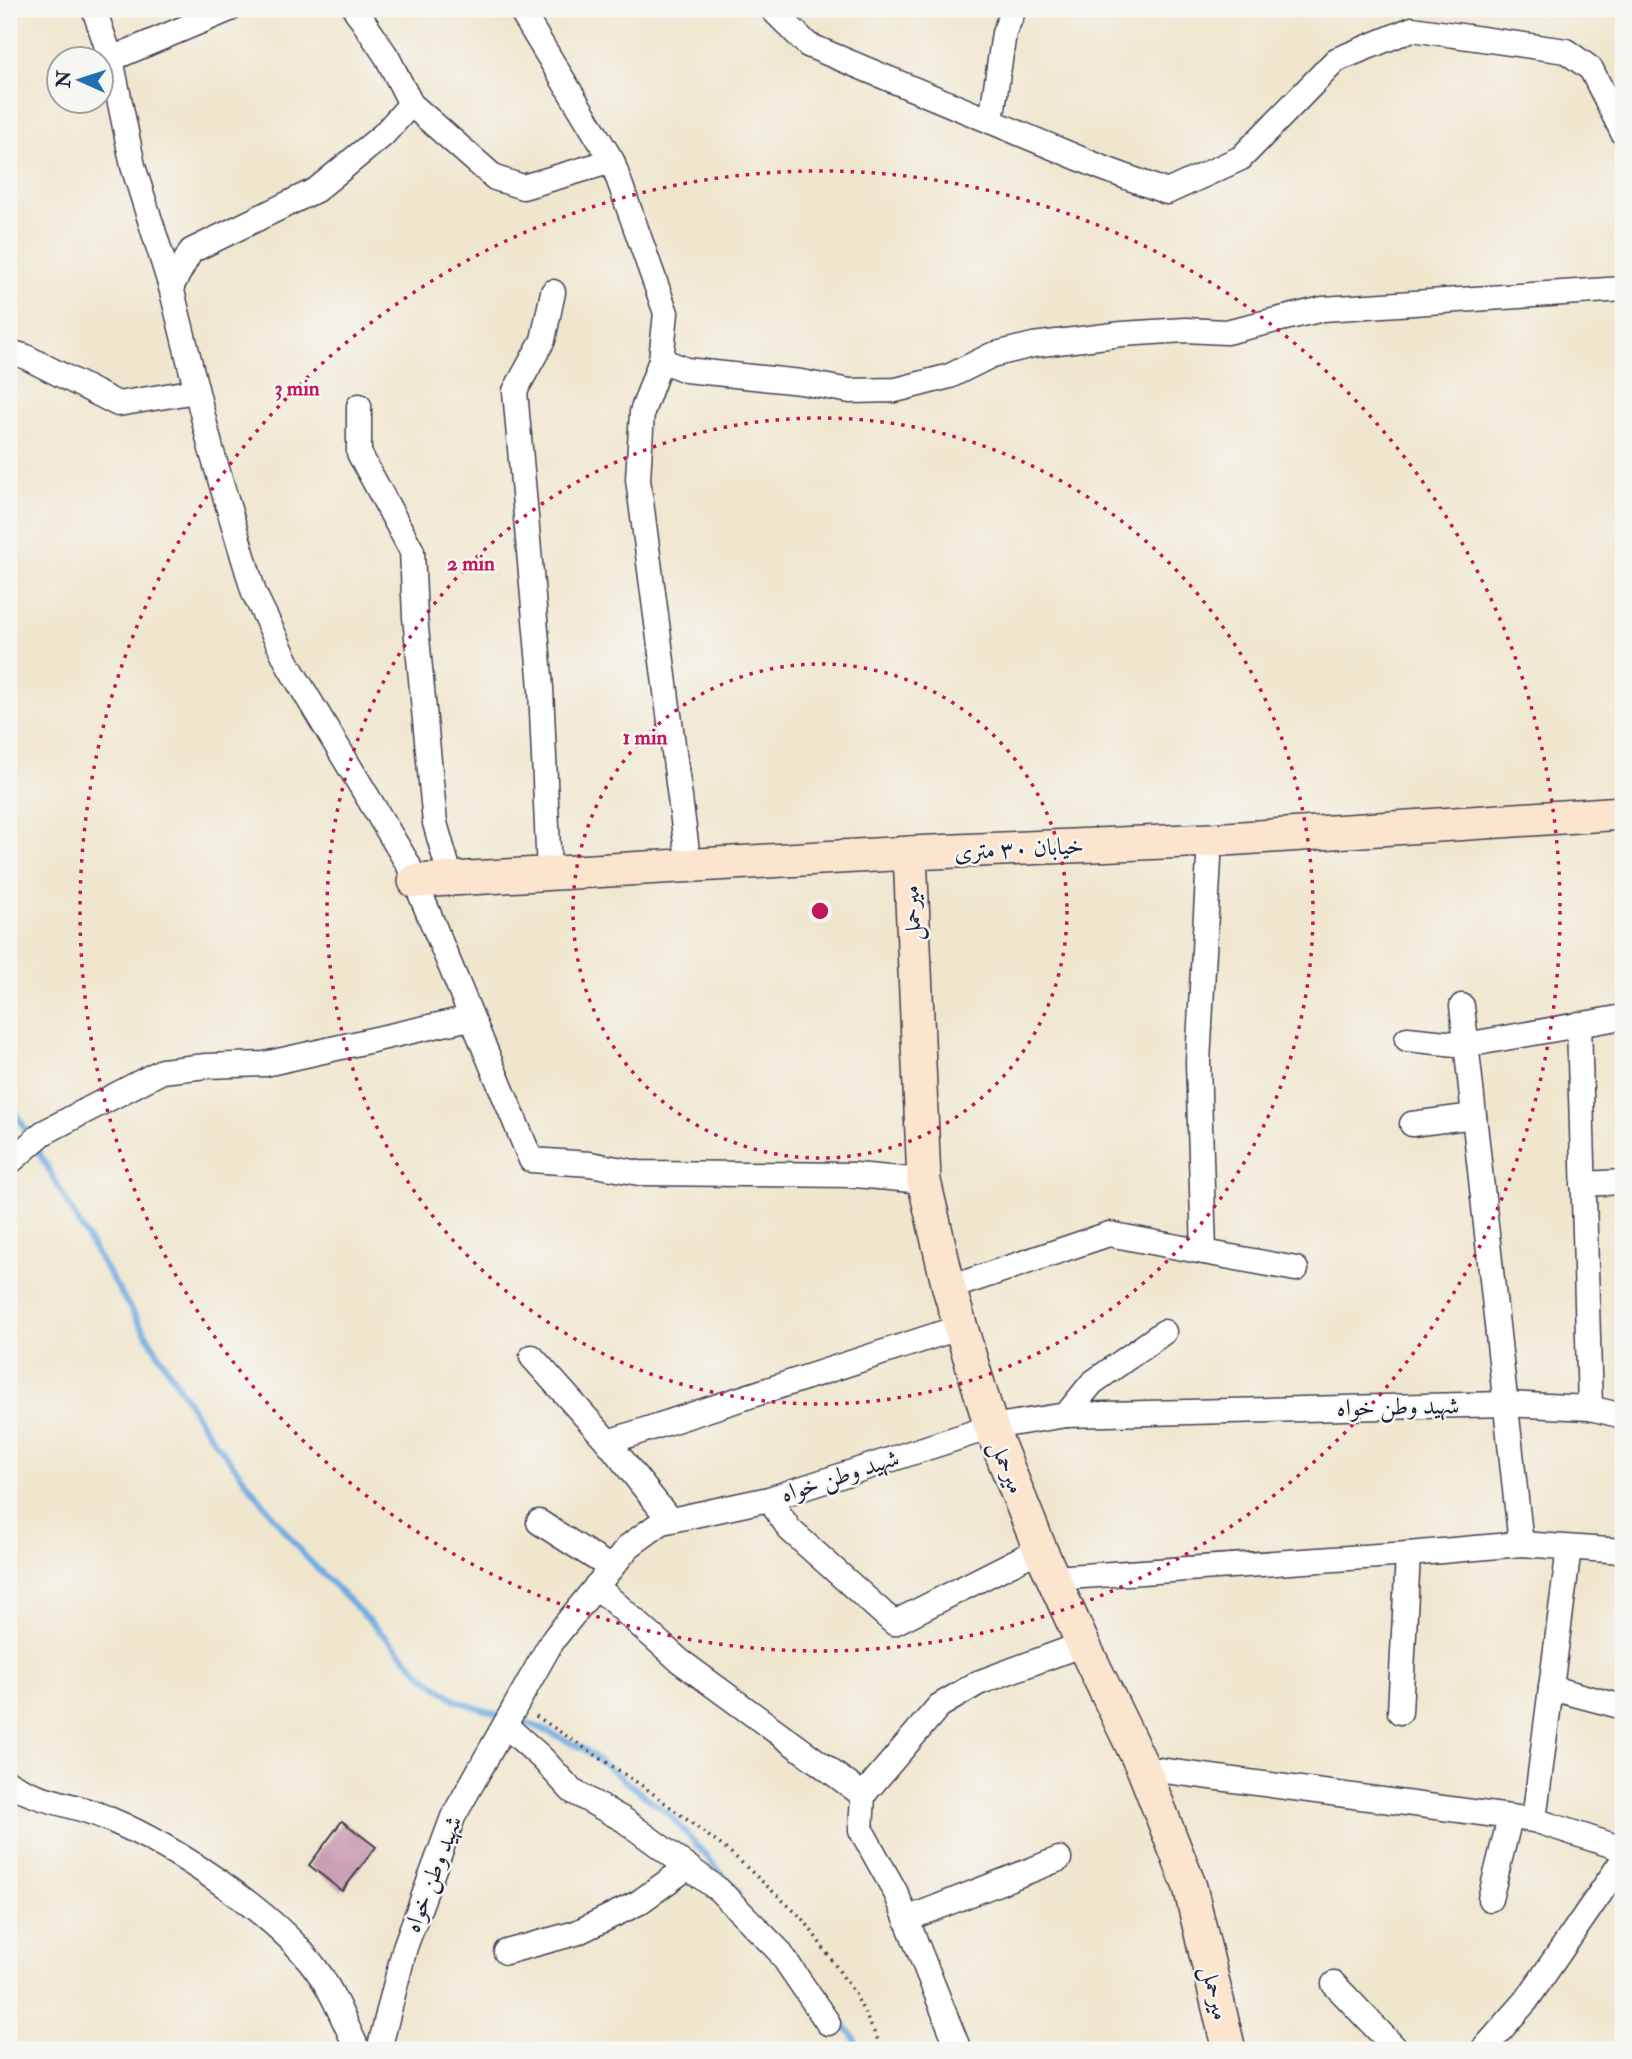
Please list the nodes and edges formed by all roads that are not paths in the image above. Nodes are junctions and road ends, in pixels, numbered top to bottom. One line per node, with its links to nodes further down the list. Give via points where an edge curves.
1 (94, 9): 7 (street)
2 (230, 9): 8 (street)
3 (355, 9): 10 (street)
4 (520, 9): 13 (street)
5 (772, 9): 11 (street, via 808,45)
6 (1014, 9): 11 (street, via 1004,33)
7 (107, 46)
8 (116, 57)
9 (116, 83): 14 (street, via 133,166)
10 (411, 104): 13 (street, via 495,178 523,187); 14 (street, via 383,135 316,190 191,251)
11 (990, 121): 12 (street, via 1167,192 1241,158 1336,60 1412,29 1566,51 1591,69)
12 (1623, 133)
13 (612, 161): 18 (street, via 666,313)
14 (171, 287): 19 (street)
15 (1623, 289): 18 (street, via 1323,309 1226,332 1135,333 1033,345 897,390 850,391 685,370)
16 (553, 292): 25 (street, via 543,340 515,391 541,688)
17 (9, 352): 19 (street, via 118,404)
18 (661, 360): 24 (street, via 642,412 638,479)
19 (197, 391): 27 (street, via 254,593 290,668)
20 (359, 406): 26 (street, via 359,453 412,551 435,823)
21 (1623, 813): 22 (street, خیابان ۳۰ متری)
22 (1210, 840): 23 (street, خیابان ۳۰ متری); 40 (street, via 1198,1062)
23 (910, 853): 24 (street, خیابان ۳۰ متری); 37 (street, میرحمل)
24 (689, 866): 25 (street, خیابان ۳۰ متری)
25 (549, 873): 26 (street, خیابان ۳۰ متری)
26 (451, 879): 27 (street, خیابان ۳۰ متری)
27 (415, 881): 30 (street)
28 (1462, 1006): 33 (street)
29 (1623, 1017): 31 (street)
30 (470, 1018): 36 (street, via 265,1064 162,1071 43,1133); 37 (street, via 531,1160 639,1172 855,1175)
31 (1579, 1024): 33 (street); 39 (street)
32 (1407, 1039): 33 (street)
33 (1466, 1045): 34 (street)
34 (1474, 1116): 35 (street); 46 (street)
35 (1412, 1124)
36 (9, 1163)
37 (924, 1181): 42 (street, میرحمل)
38 (1623, 1182): 39 (street)
39 (1583, 1184): 47 (street)
40 (1204, 1252): 41 (street); 42 (street, via 1109,1234)
41 (1296, 1269)
42 (949, 1288): 43 (street, میرحمل)
43 (961, 1327): 50 (street, میرحمل); 51 (street)
44 (1164, 1332): 48 (street, via 1092,1383)
45 (532, 1357): 51 (street)
46 (1505, 1404): 47 (street, شهید وطن خواه); 48 (street, شهید وطن خواه); 55 (street)
47 (1590, 1408): 49 (street, شهید وطن خواه)
48 (1066, 1415): 50 (street, شهید وطن خواه)
49 (1623, 1416)
50 (991, 1427): 52 (street, شهید وطن خواه); 59 (street, میرحمل)
51 (608, 1442): 53 (street)
52 (769, 1499): 53 (street, شهید وطن خواه); 59 (street, via 790,1530 894,1623)
53 (670, 1520): 60 (street, شهید وطن خواه, via 629,1546)
54 (539, 1522): 60 (street)
55 (1521, 1544): 56 (street); 58 (street)
56 (1569, 1548): 57 (street); 62 (street)
57 (1623, 1551)
58 (1408, 1554): 59 (street); 64 (street)
59 (1046, 1564): 61 (street, میرحمل)
60 (604, 1577): 65 (street, شهید وطن خواه, via 552,1641); 68 (street, via 680,1661)
61 (1083, 1644): 66 (street, میرحمل); 68 (street, via 978,1683 939,1706)
62 (1551, 1688): 63 (street); 69 (street)
63 (1623, 1707)
64 (1400, 1712)
65 (505, 1725): 73 (street, via 572,1791 624,1819); 80 (street, شهید وطن خواه, via 453,1817 405,1947)
66 (1143, 1768): 69 (street); 82 (street, میرحمل, via 1190,1887)
67 (9, 1783): 79 (street, via 26,1794 86,1809 130,1828 251,1905 318,1971)
68 (863, 1795): 75 (street, via 861,1830)
69 (1522, 1819): 70 (street); 74 (street)
70 (1623, 1849)
71 (1059, 1859): 75 (street)
72 (1623, 1860): 84 (street, via 1526,2001)
73 (688, 1867): 76 (street, via 638,1903 576,1933); 78 (street, via 719,1890 779,1951)
74 (1490, 1899)
75 (907, 1919): 81 (street)
76 (506, 1952)
77 (1334, 1984): 83 (street)
78 (828, 2023)
79 (358, 2050)
80 (379, 2050)
81 (959, 2050)
82 (1229, 2050)
83 (1397, 2050)
84 (1483, 2050)

